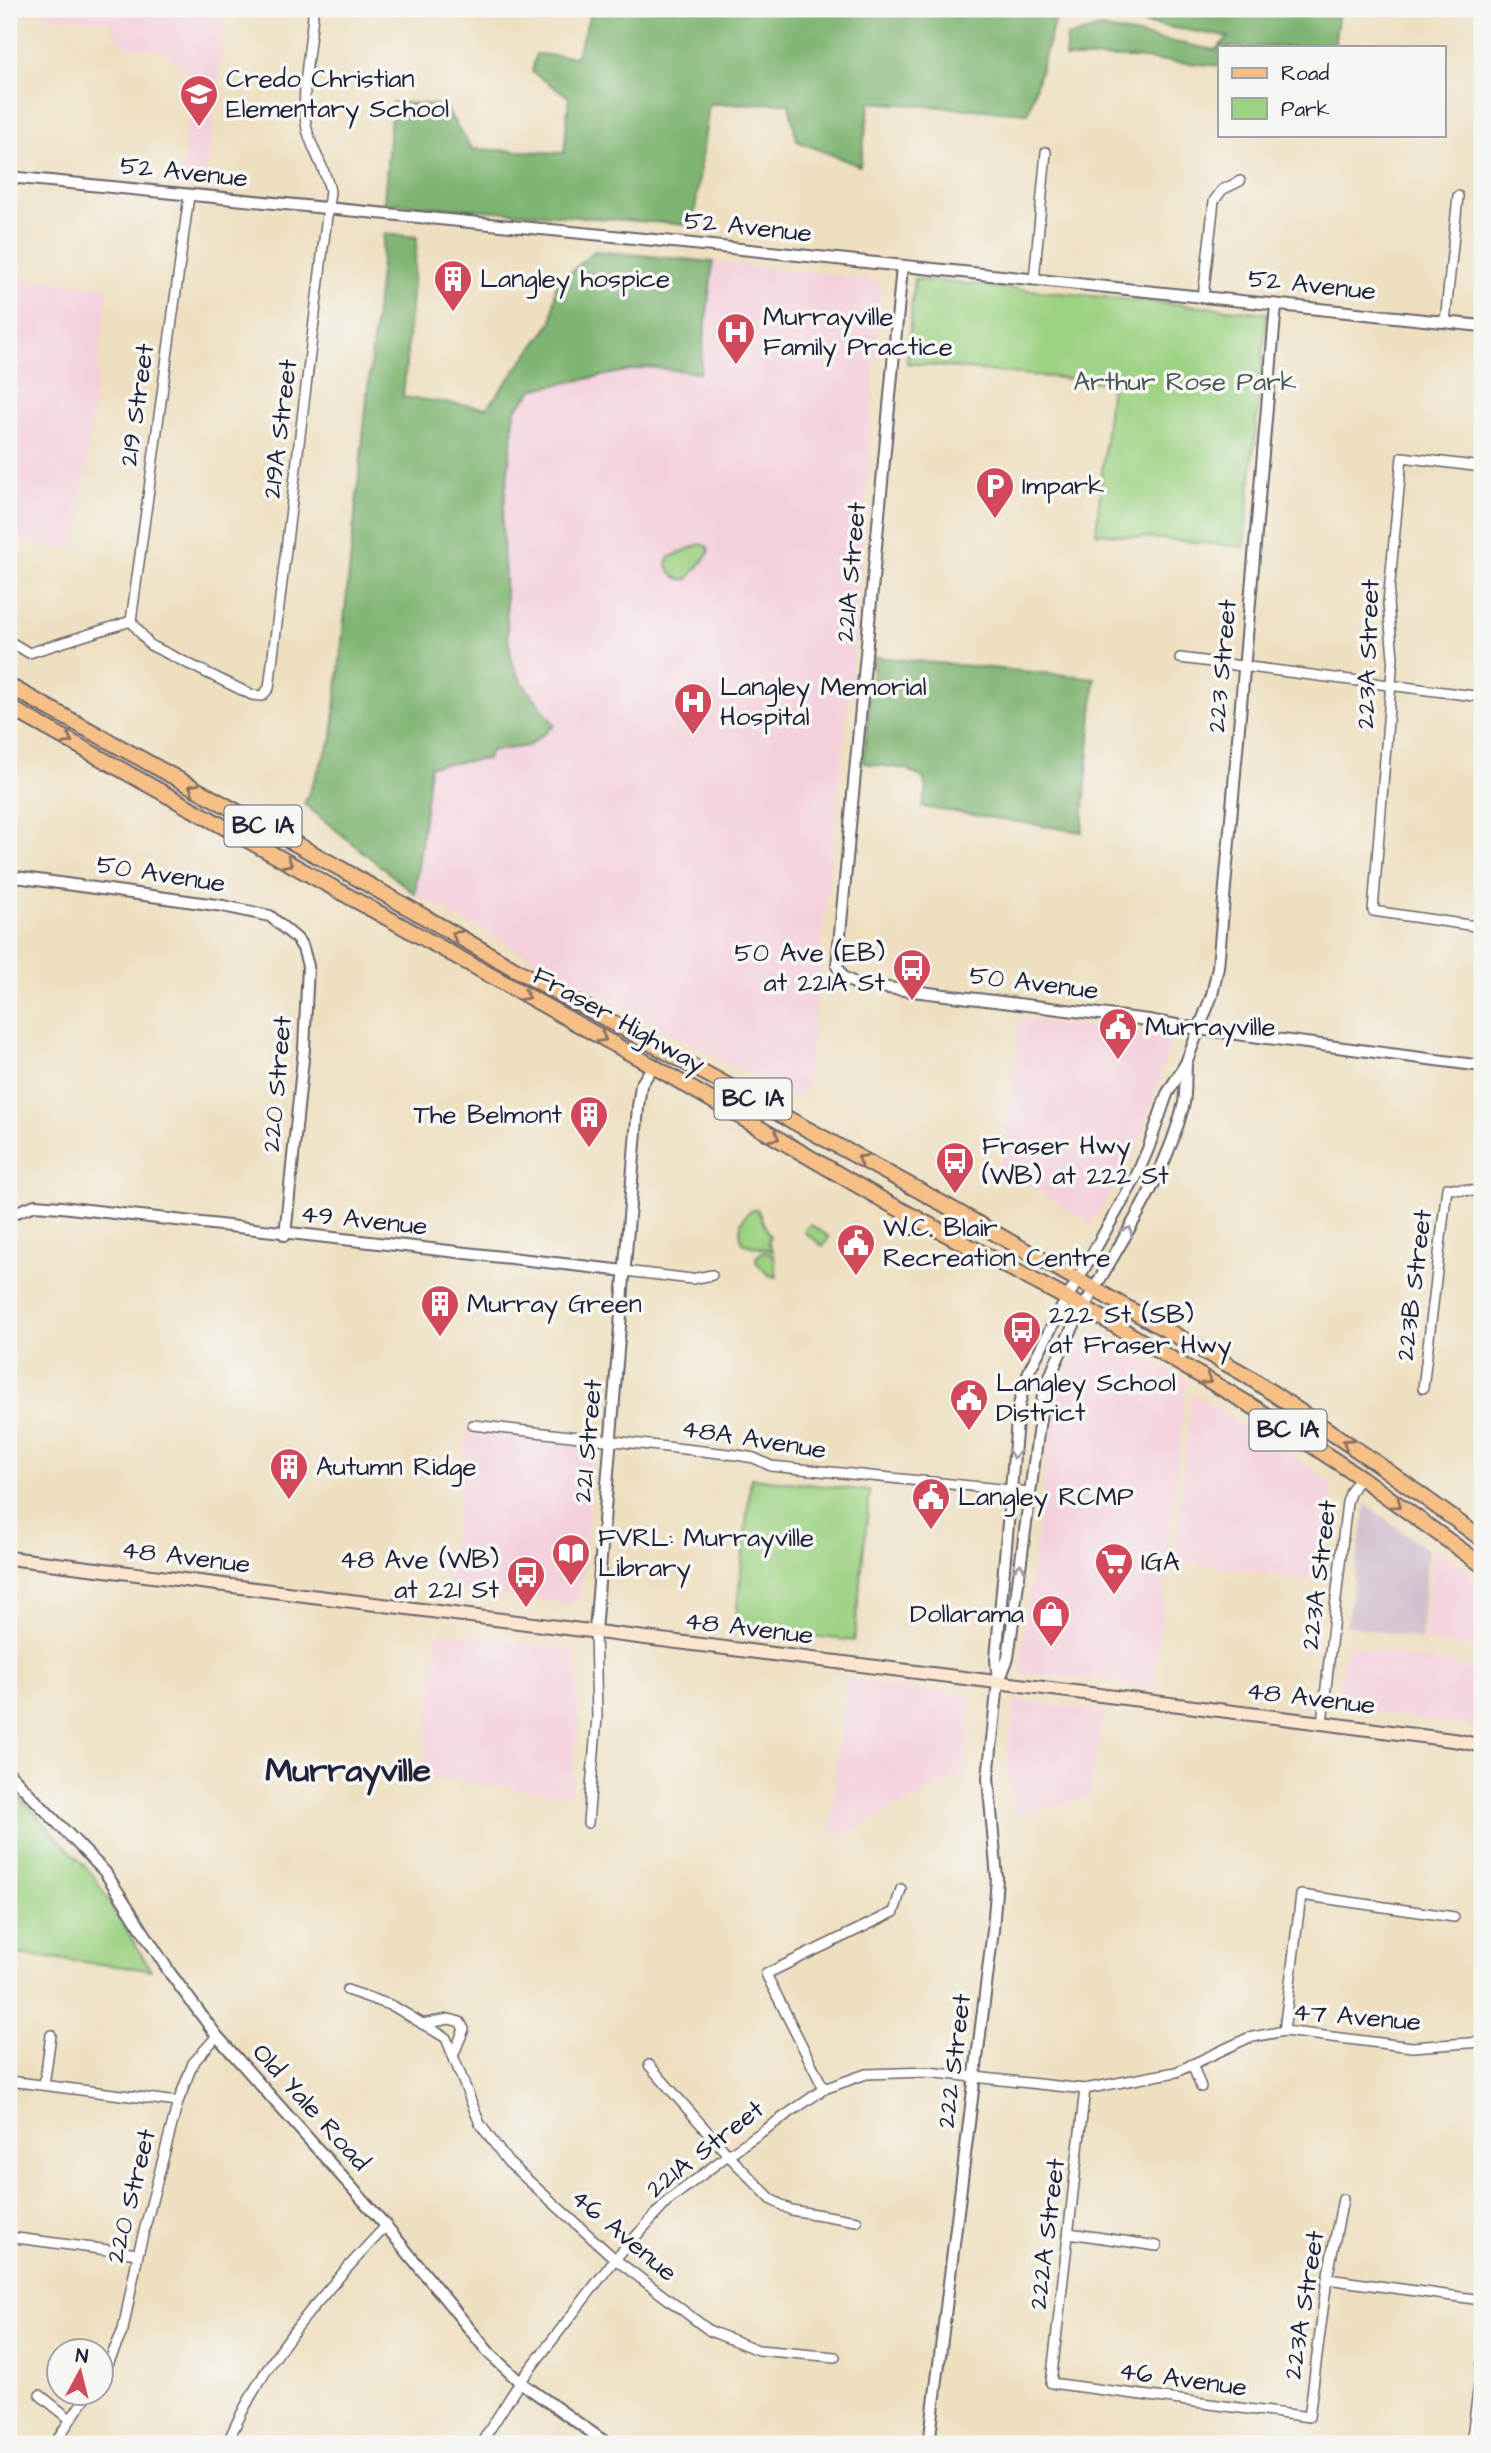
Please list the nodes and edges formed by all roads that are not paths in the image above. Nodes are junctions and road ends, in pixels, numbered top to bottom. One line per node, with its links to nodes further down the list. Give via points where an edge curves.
1 (313, 15): 7 (street, 219A Street, via 304,113 328,179)
2 (1046, 152): 9 (street)
3 (9, 177): 5 (street, 52 Avenue)
4 (1240, 181): 10 (street, via 1222,190 1214,201)
5 (189, 196): 7 (street, 52 Avenue); 15 (street, 219 Street)
6 (1458, 196): 12 (street)
7 (328, 209): 8 (street, 52 Avenue); 15 (street, 219A Street, via 269,688 262,696 252,695 150,645)
8 (902, 267): 9 (street, 52 Avenue); 26 (street, 221A Street)
9 (1034, 280): 10 (street, 52 Avenue)
10 (1203, 297): 11 (street, 52 Avenue)
11 (1276, 305): 12 (street, 52 Avenue); 18 (street, 223 Street)
12 (1444, 322): 13 (street, 52 Avenue)
13 (1482, 326)
14 (1482, 467): 20 (street, 223A Street, via 1402,457 1388,603 1393,657)
15 (131, 621): 16 (street, via 29,653)
16 (9, 641)
17 (1180, 658): 18 (street)
18 (1245, 665): 20 (street); 27 (street, 223 Street, via 1218,967)
19 (9, 686): 36 (main road, Fraser Highway / BC 1A, one-way to 19)
20 (1390, 686): 21 (street); 24 (street, 223A Street, via 1373,911)
21 (1482, 696)
22 (9, 707): 29 (main road, Fraser Highway / BC 1A, one-way to 29)
23 (9, 876): 25 (street, 50 Avenue, via 270,916)
24 (1482, 927)
25 (297, 939): 33 (street, 220 Street, via 308,966)
26 (837, 966): 27 (street, 50 Avenue, via 856,984)
27 (1199, 1029): 28 (street, 222 Street); 30 (street, 50 Avenue)
28 (1186, 1063): 36 (street, 222 Street, via 1167,1094 1136,1177); 37 (street, 222 Street, one-way to 28, via 1166,1156 1184,1101)
29 (653, 1066): 34 (street, 221 Street, via 640,1089); 38 (main road, Fraser Highway / BC 1A, one-way to 38, via 888,1203)
30 (1482, 1066)
31 (1482, 1192): 40 (street, 223B Street, via 1447,1188)
32 (10, 1214): 33 (street, 49 Avenue, via 35,1205)
33 (285, 1234): 34 (street, 49 Avenue)
34 (625, 1271): 35 (street, 49 Avenue, via 692,1279); 42 (street, 221 Street)
35 (712, 1275)
36 (1077, 1281): 37 (main road, Fraser Highway / BC 1A); 38 (street, 222 Street)
37 (1094, 1290): 39 (street, 222 Street); 46 (main road, Fraser Highway / BC 1A, one-way to 37, via 1247,1376)
38 (1067, 1299): 39 (main road, Fraser Highway / BC 1A); 44 (street, 222 Street, one-way to 44, via 1023,1389)
39 (1085, 1308): 43 (main road, Fraser Highway / BC 1A, one-way to 43, via 1252,1406); 45 (street, 222 Street, via 1043,1396)
40 (1423, 1388)
41 (472, 1425): 42 (street, 48A Avenue)
42 (611, 1441): 44 (street, 48A Avenue, via 737,1455 771,1466); 49 (street, 221 Street)
43 (1360, 1477): 48 (main road, Fraser Highway / BC 1A, one-way to 48); 51 (street, 223A Street, via 1348,1502)
44 (1011, 1490): 45 (street, 48A Avenue); 50 (street, 222 Street, via 996,1659)
45 (1030, 1492): 50 (street, 222 Street, one-way to 45, via 1008,1658)
46 (1482, 1539)
47 (9, 1558): 49 (main road, 48 Avenue)
48 (1482, 1565)
49 (595, 1631): 50 (main road, 48 Avenue); 54 (street, 221 Street, via 597,1717)
50 (998, 1682): 51 (main road, 48 Avenue); 66 (street, 222 Street, via 988,1778 997,1878)
51 (1322, 1723): 52 (main road, 48 Avenue)
52 (1482, 1746)
53 (9, 1773): 61 (street, Old Yale Road, via 105,1872)
54 (588, 1823)
55 (901, 1889): 70 (street, via 894,1912 766,1974)
56 (1454, 1917): 59 (street, via 1301,1895)
57 (347, 1990): 58 (street, 46 Avenue, via 393,2007)
58 (422, 2024): 63 (street, 46 Avenue, via 446,2038); 63 (street, via 449,2019 460,2022 464,2029)
59 (1284, 2031): 62 (street, 47 Avenue, via 1412,2047); 64 (street, 47 Avenue, via 1248,2038)
60 (51, 2035): 68 (street)
61 (217, 2036): 72 (street, 220 Street, via 193,2063); 76 (street, Old Yale Road)
62 (1482, 2042)
63 (453, 2056): 81 (street, 46 Avenue, via 480,2124 508,2162)
64 (1192, 2064): 69 (street); 71 (street, 47 Avenue, via 1176,2072)
65 (649, 2065): 73 (street)
66 (974, 2077): 70 (street, 221A Street, via 928,2072 866,2074); 71 (street, 47 Avenue); 97 (street, 222 Street)
67 (9, 2081): 68 (street)
68 (44, 2085): 72 (street)
69 (1201, 2087)
70 (824, 2089): 73 (street, 221A Street)
71 (1084, 2089): 77 (street, 222A Street)
72 (178, 2102): 80 (street, 220 Street)
73 (728, 2155): 75 (street, via 781,2205); 81 (street, 221A Street, via 669,2200)
74 (1343, 2199): 82 (street, 223A Street)
75 (857, 2221)
76 (386, 2226): 87 (street, Old Yale Road, via 490,2354); 94 (street, via 319,2298 272,2360)
77 (1069, 2233): 79 (street); 88 (street, 222A Street)
78 (9, 2237): 80 (street)
79 (1157, 2246)
80 (138, 2254): 84 (street, 220 Street)
81 (615, 2259): 85 (street, 46 Avenue, via 710,2332 758,2350); 87 (street, 221A Street)
82 (1327, 2279): 83 (street); 91 (street, 223A Street)
83 (1482, 2300)
84 (116, 2346)
85 (835, 2357)
86 (1482, 2361): 98 (street)
87 (520, 2382): 95 (street, 221A Street); 96 (street, Old Yale Road)
88 (1051, 2382): 91 (street, 46 Avenue)
89 (40, 2395): 92 (street)
90 (78, 2408): 92 (street)
91 (1309, 2417)
92 (71, 2419): 93 (street)
93 (54, 2444)
94 (227, 2444)
95 (483, 2444)
96 (608, 2444)
97 (929, 2444)
98 (1471, 2444)

